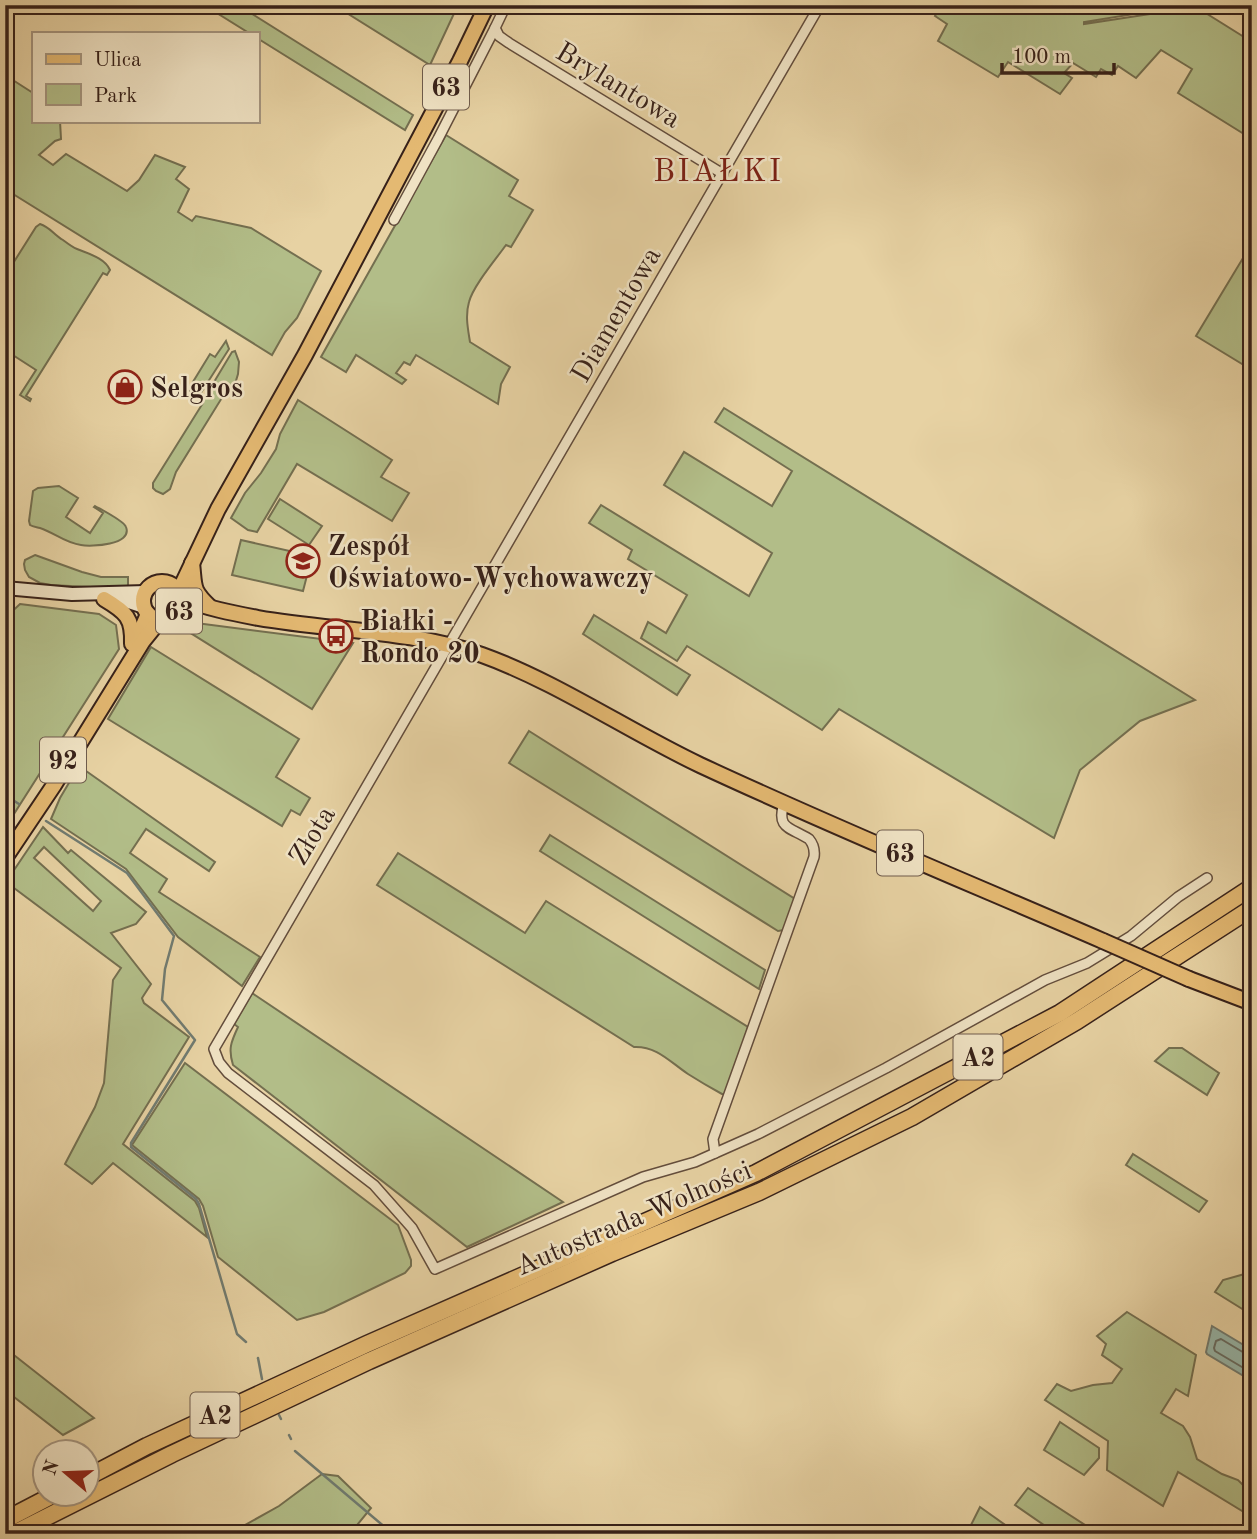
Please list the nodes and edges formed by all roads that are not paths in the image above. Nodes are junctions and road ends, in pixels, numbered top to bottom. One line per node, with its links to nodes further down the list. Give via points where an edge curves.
1 (487, 5): 7 (main road, 63, via 305,355)
2 (506, 5): 4 (street)
3 (820, 5): 5 (street, Diamentowa)
4 (495, 28): 5 (street, Brylantowa, via 509,43); 6 (street)
5 (723, 174): 19 (street, Diamentowa)
6 (394, 220)
7 (218, 509): 8 (main road, 63); 10 (main road, 63, via 177,571)
8 (192, 562): 10 (main road, 63); 15 (main road, via 195,589)
9 (8, 589): 12 (main road); 14 (street)
10 (175, 590): 11 (main road, 63, via 156,583); 15 (main road, 63); 17 (main road, 63, via 181,607)
11 (146, 592): 12 (main road); 16 (main road, 63, via 143,599)
12 (72, 594): 13 (main road)
13 (104, 599): 16 (main road, via 130,602); 20 (main road, via 129,619)
14 (5, 603)
15 (211, 608): 18 (main road, 63)
16 (151, 614): 17 (main road, 63, via 168,620); 20 (main road, 92); 22 (main road, 92, via 143,641)
17 (177, 614): 18 (main road, 63)
18 (236, 614): 19 (main road, 63)
19 (449, 645): 21 (main road, 63, via 494,659); 28 (street, Złota, via 214,1049 219,1062 374,1185 412,1228 435,1269 643,1177)
20 (132, 648): 22 (main road, 92)
21 (784, 803): 27 (main road, 63, bridge); 28 (street, via 783,824 812,843 814,857 713,1139)
22 (37, 809): 23 (main road, 92)
23 (5, 858)
24 (1207, 878): 28 (street, via 1087,963 1045,980 886,1068)
25 (1252, 887): 29 (highway, Autostrada Wolności / A2, via 1060,1013 756,1173 367,1344)
26 (1252, 908): 32 (highway, Autostrada Wolności / A2, via 1077,1021 912,1117 759,1192 369,1361)
27 (1252, 1003)
28 (715, 1153)
29 (102, 1470)
30 (32, 1505): 31 (highway)
31 (5, 1520)
32 (13, 1534)

